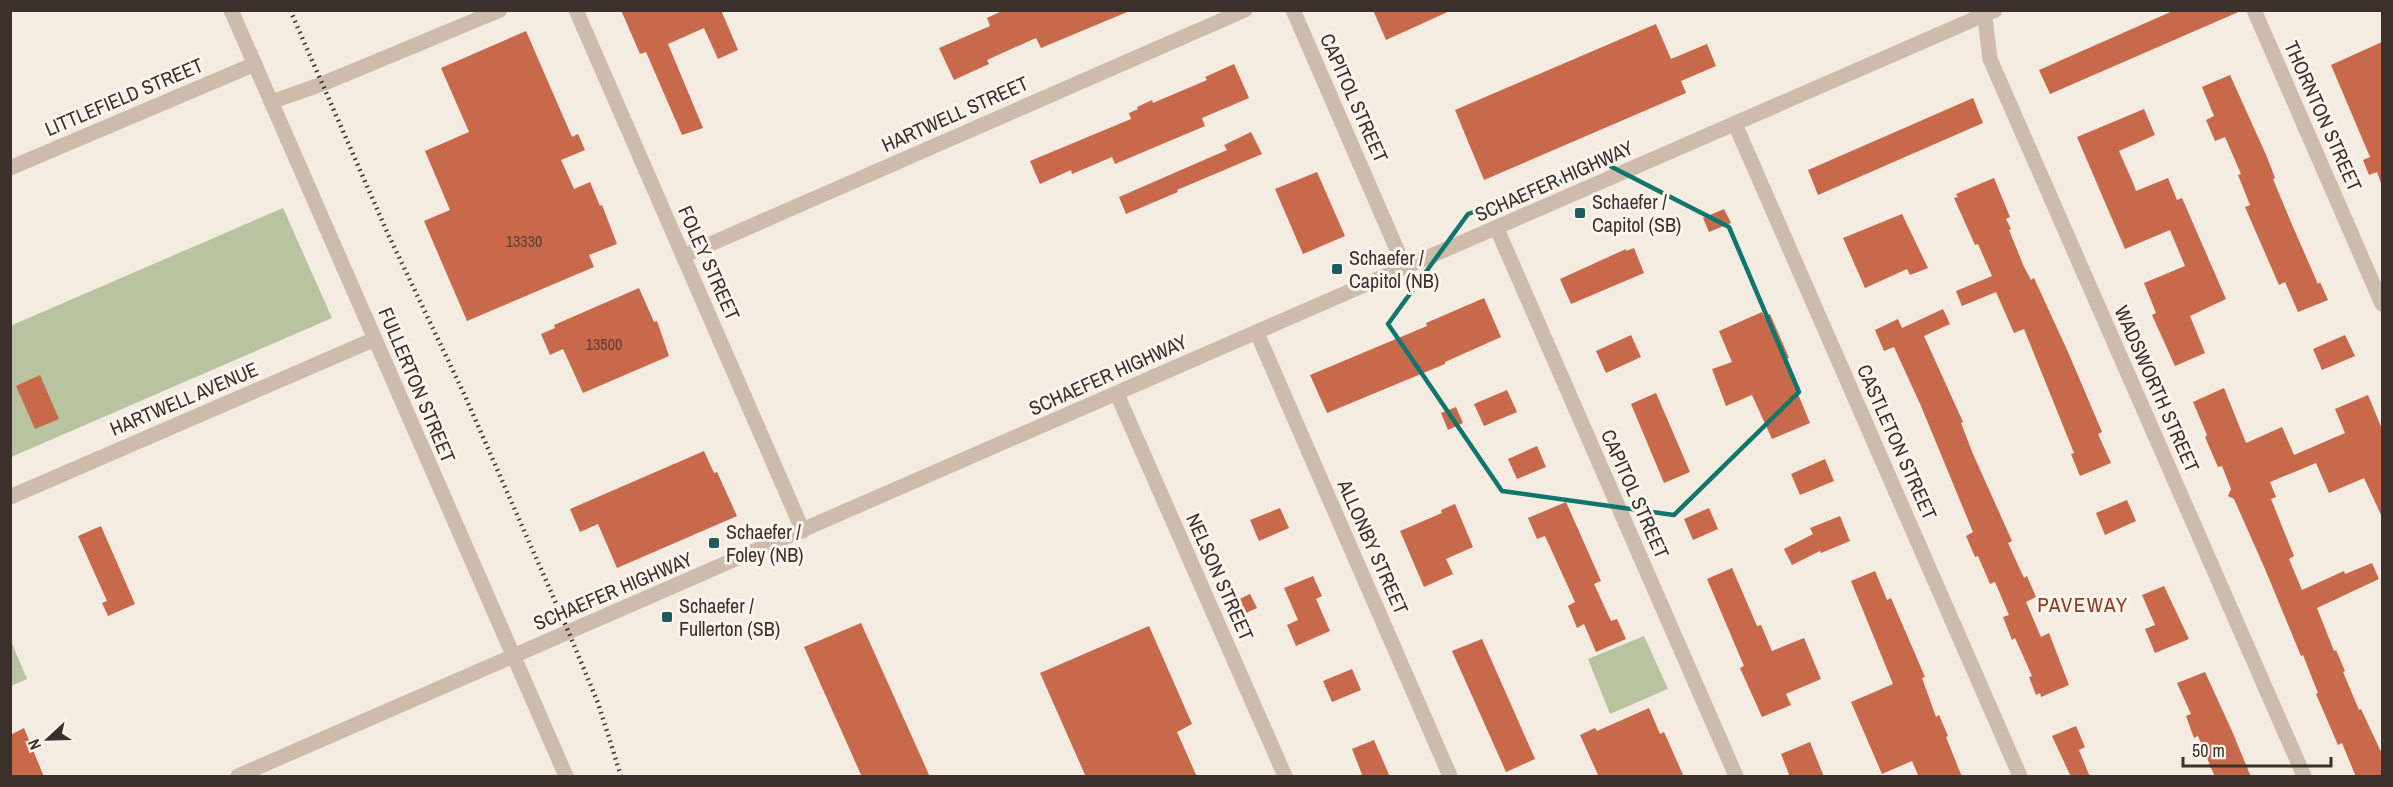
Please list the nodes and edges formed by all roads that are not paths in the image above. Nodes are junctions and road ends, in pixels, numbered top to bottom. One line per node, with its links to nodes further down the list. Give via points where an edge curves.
1 (231, 10): 8 (street, FULLERTON STREET)
2 (500, 10): 9 (street)
3 (576, 10): 13 (street, FOLEY STREET)
4 (1245, 10): 13 (street, HARTWELL STREET)
5 (1293, 10): 14 (street, CAPITOL STREET)
6 (2254, 10): 15 (street, THORNTON STREET)
7 (1988, 12): 10 (street, SCHAEFER HIGHWAY); 28 (street, WADSWORTH STREET, via 1990,59)
8 (255, 64): 9 (street, FULLERTON STREET); 11 (street, LITTLEFIELD STREET)
9 (271, 102): 17 (street, FULLERTON STREET)
10 (1735, 124): 12 (street, SCHAEFER HIGHWAY); 27 (street, CASTLETON STREET)
11 (10, 168)
12 (1497, 229): 14 (street, SCHAEFER HIGHWAY); 26 (street, CAPITOL STREET)
13 (683, 256): 20 (street, FOLEY STREET)
14 (1406, 268): 16 (street, SCHAEFER HIGHWAY)
15 (2382, 304)
16 (1257, 333): 18 (street, SCHAEFER HIGHWAY); 25 (street, ALLONBY STREET)
17 (375, 339): 19 (street, HARTWELL AVENUE); 21 (street, FULLERTON STREET)
18 (1117, 394): 20 (street, SCHAEFER HIGHWAY); 24 (street, NELSON STREET)
19 (10, 497)
20 (803, 531): 21 (street, SCHAEFER HIGHWAY)
21 (513, 657): 22 (street, SCHAEFER HIGHWAY); 23 (street, FULLERTON STREET)
22 (238, 777)
23 (566, 777)
24 (1285, 777)
25 (1450, 777)
26 (1736, 777)
27 (2020, 777)
28 (2304, 777)

